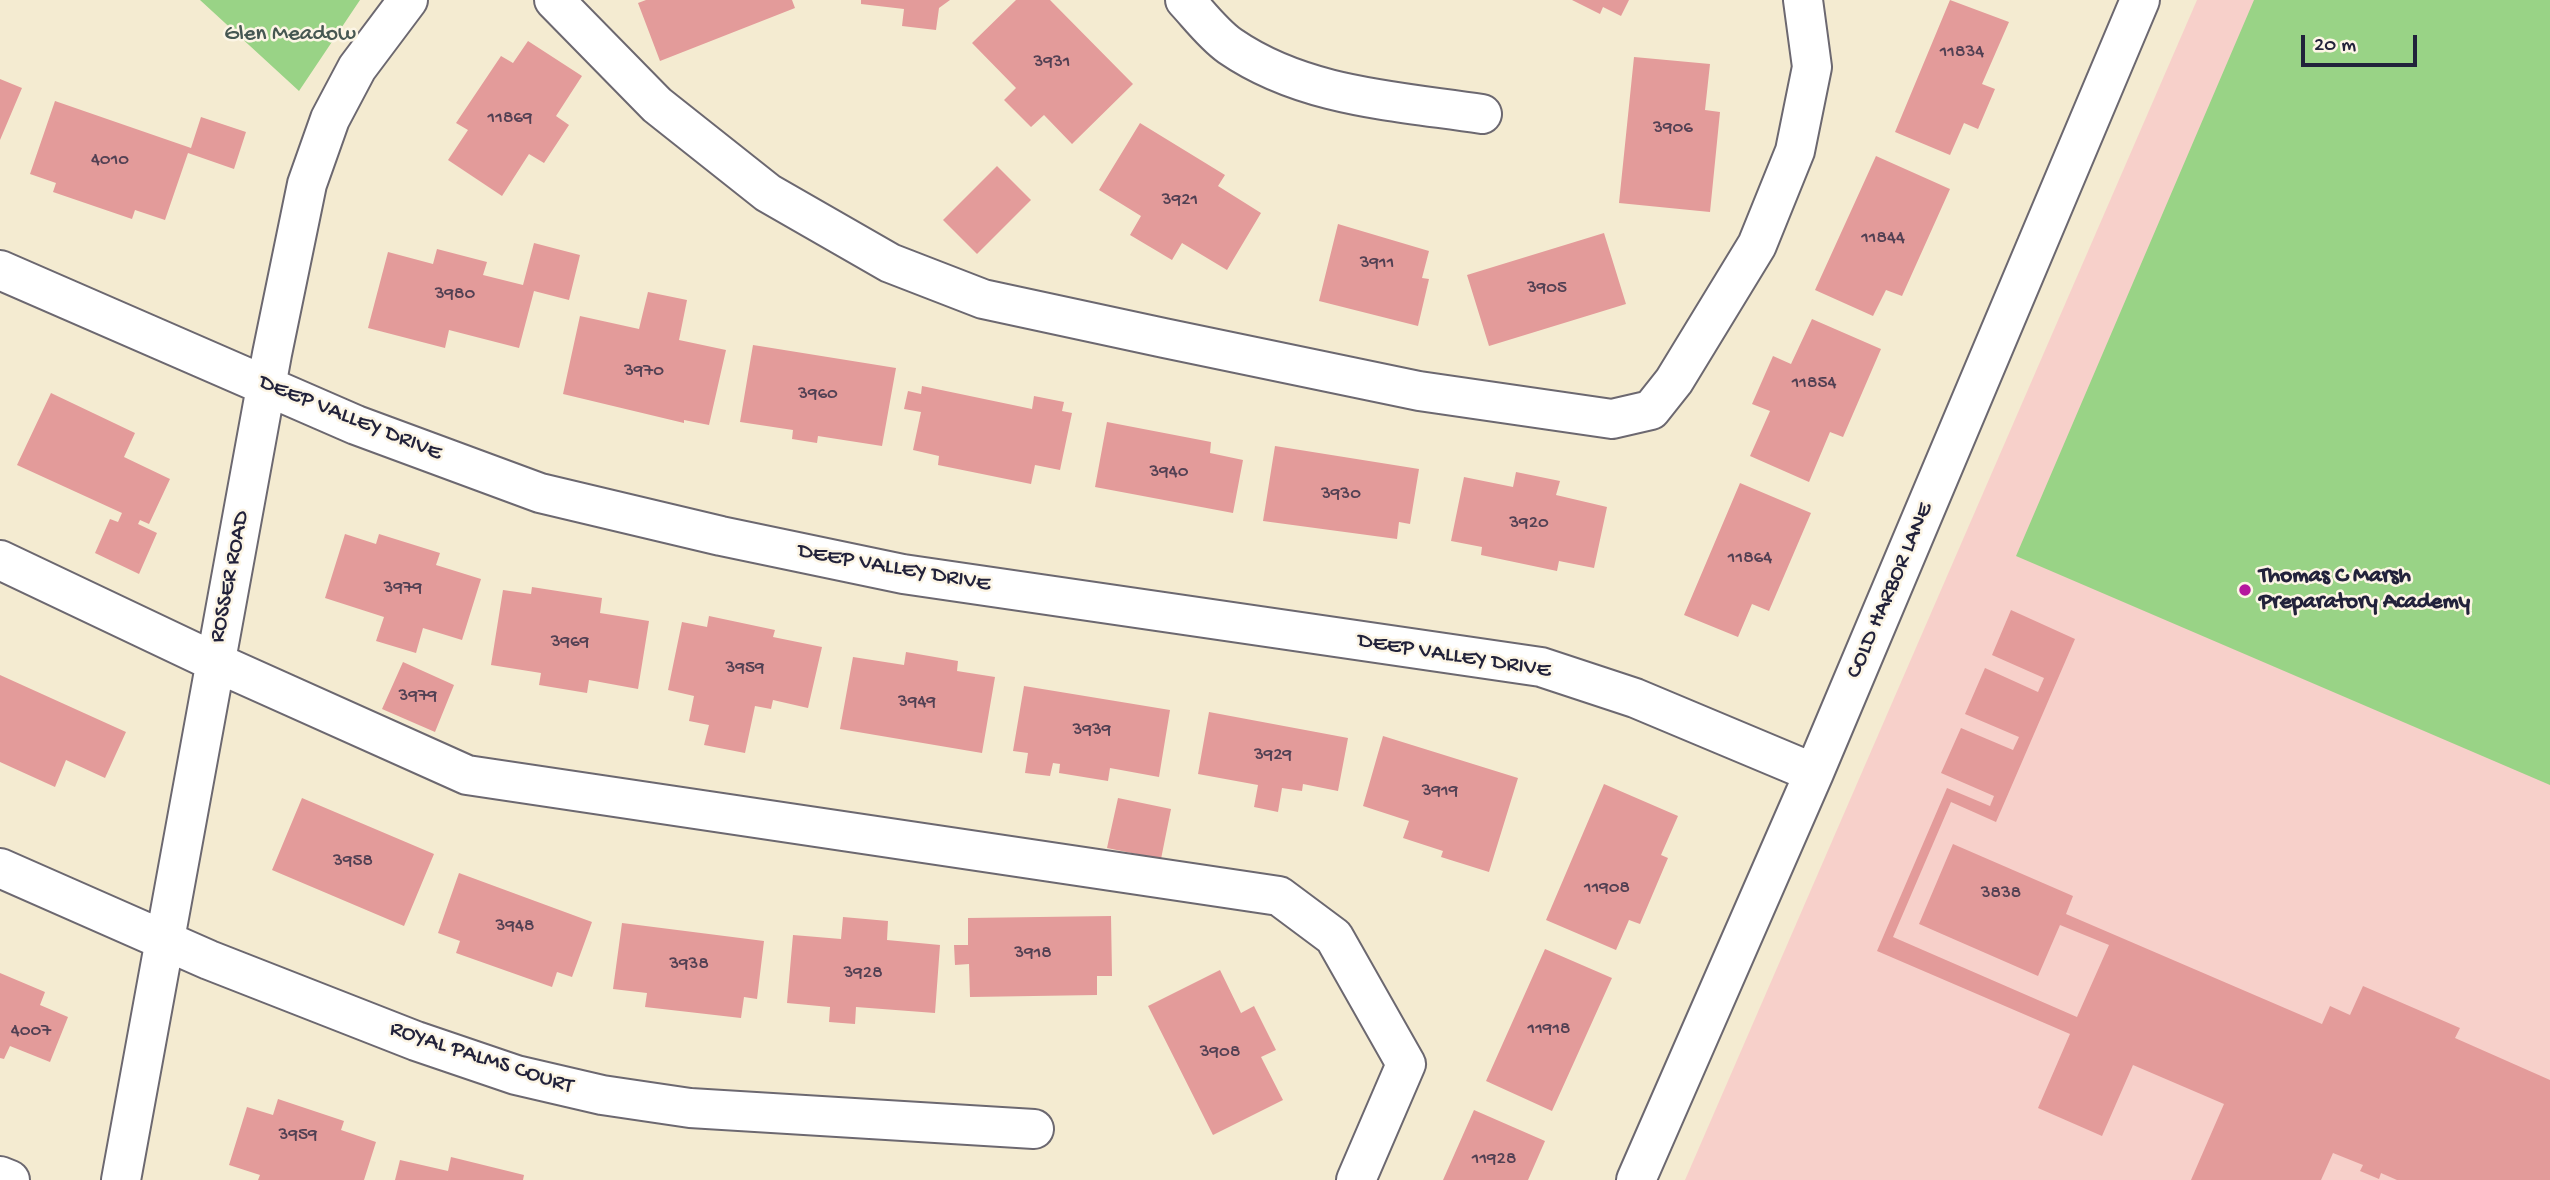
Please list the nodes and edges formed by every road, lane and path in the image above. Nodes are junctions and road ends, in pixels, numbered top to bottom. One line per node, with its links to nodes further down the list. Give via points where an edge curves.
1 (408, 0): 8 (street, ROSSER ROAD, via 357,68 330,119 307,184)
2 (554, 0): 4 (street, via 657,104 758,185 890,262 983,299 1419,391 1612,419 1650,410 1674,381 1757,245 1795,151 1812,67)
3 (1185, 0): 6 (street, via 1228,44 1272,71 1331,91)
4 (1803, 0)
5 (2140, 0): 11 (street, COLD HARBOR LANE)
6 (1482, 114)
7 (0, 270): 8 (street, DEEP VALLEY DRIVE)
8 (267, 387): 10 (street, ROSSER ROAD); 11 (street, DEEP VALLEY DRIVE, via 540,493 721,536 903,574 1541,667 1635,698)
9 (0, 560): 10 (street)
10 (215, 662): 13 (street, ROSSER ROAD); 18 (street, via 467,775 1279,896 1334,937 1406,1065)
11 (1814, 773): 19 (street, COLD HARBOR LANE)
12 (0, 868): 13 (street, ROYAL PALMS COURT)
13 (167, 943): 14 (street, ROYAL PALMS COURT, via 416,1041 516,1075 602,1096 690,1108); 17 (street, ROSSER ROAD)
14 (1034, 1129)
15 (0, 1175): 16 (street)
16 (10, 1180)
17 (121, 1180)
18 (1356, 1180)
19 (1636, 1180)

